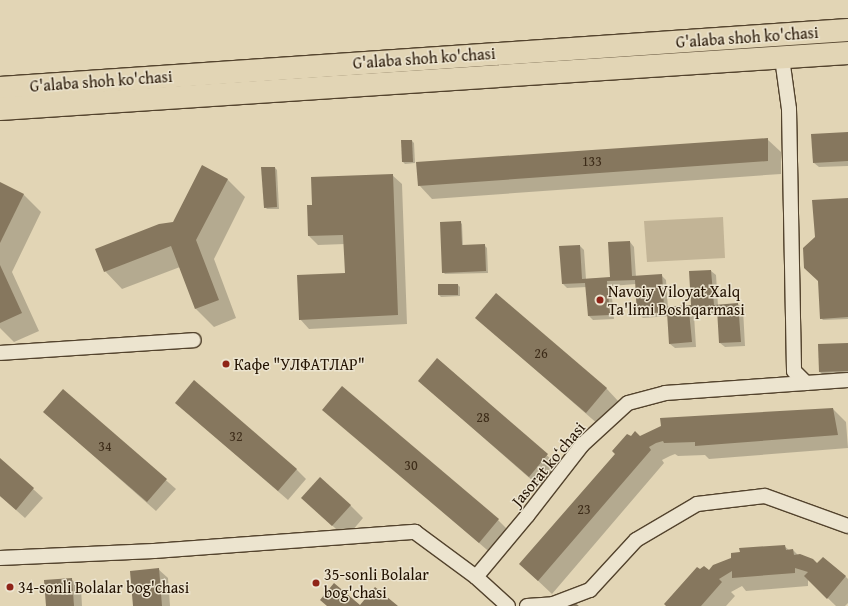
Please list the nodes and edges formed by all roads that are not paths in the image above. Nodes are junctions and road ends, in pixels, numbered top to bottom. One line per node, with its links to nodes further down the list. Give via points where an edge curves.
1 (848, 30): 4 (main road, G'alaba shoh ko'chasi)
2 (848, 53): 3 (main road, G'alaba shoh ko'chasi)
3 (782, 58): 5 (main road, G'alaba shoh ko'chasi); 9 (street, via 789,109 794,370)
4 (0, 88)
5 (0, 109)
6 (194, 340): 7 (street)
7 (0, 353)
8 (848, 380): 9 (street, Jasorat ko‘chasi)
9 (806, 382): 12 (street, Jasorat ko‘chasi, via 665,393 628,403 582,445)
10 (848, 526): 14 (street, via 765,496 697,504 636,540 590,590 553,604)
11 (0, 558): 12 (street, via 154,551 415,532)
12 (476, 577): 13 (street)
13 (508, 606)
14 (527, 606)

